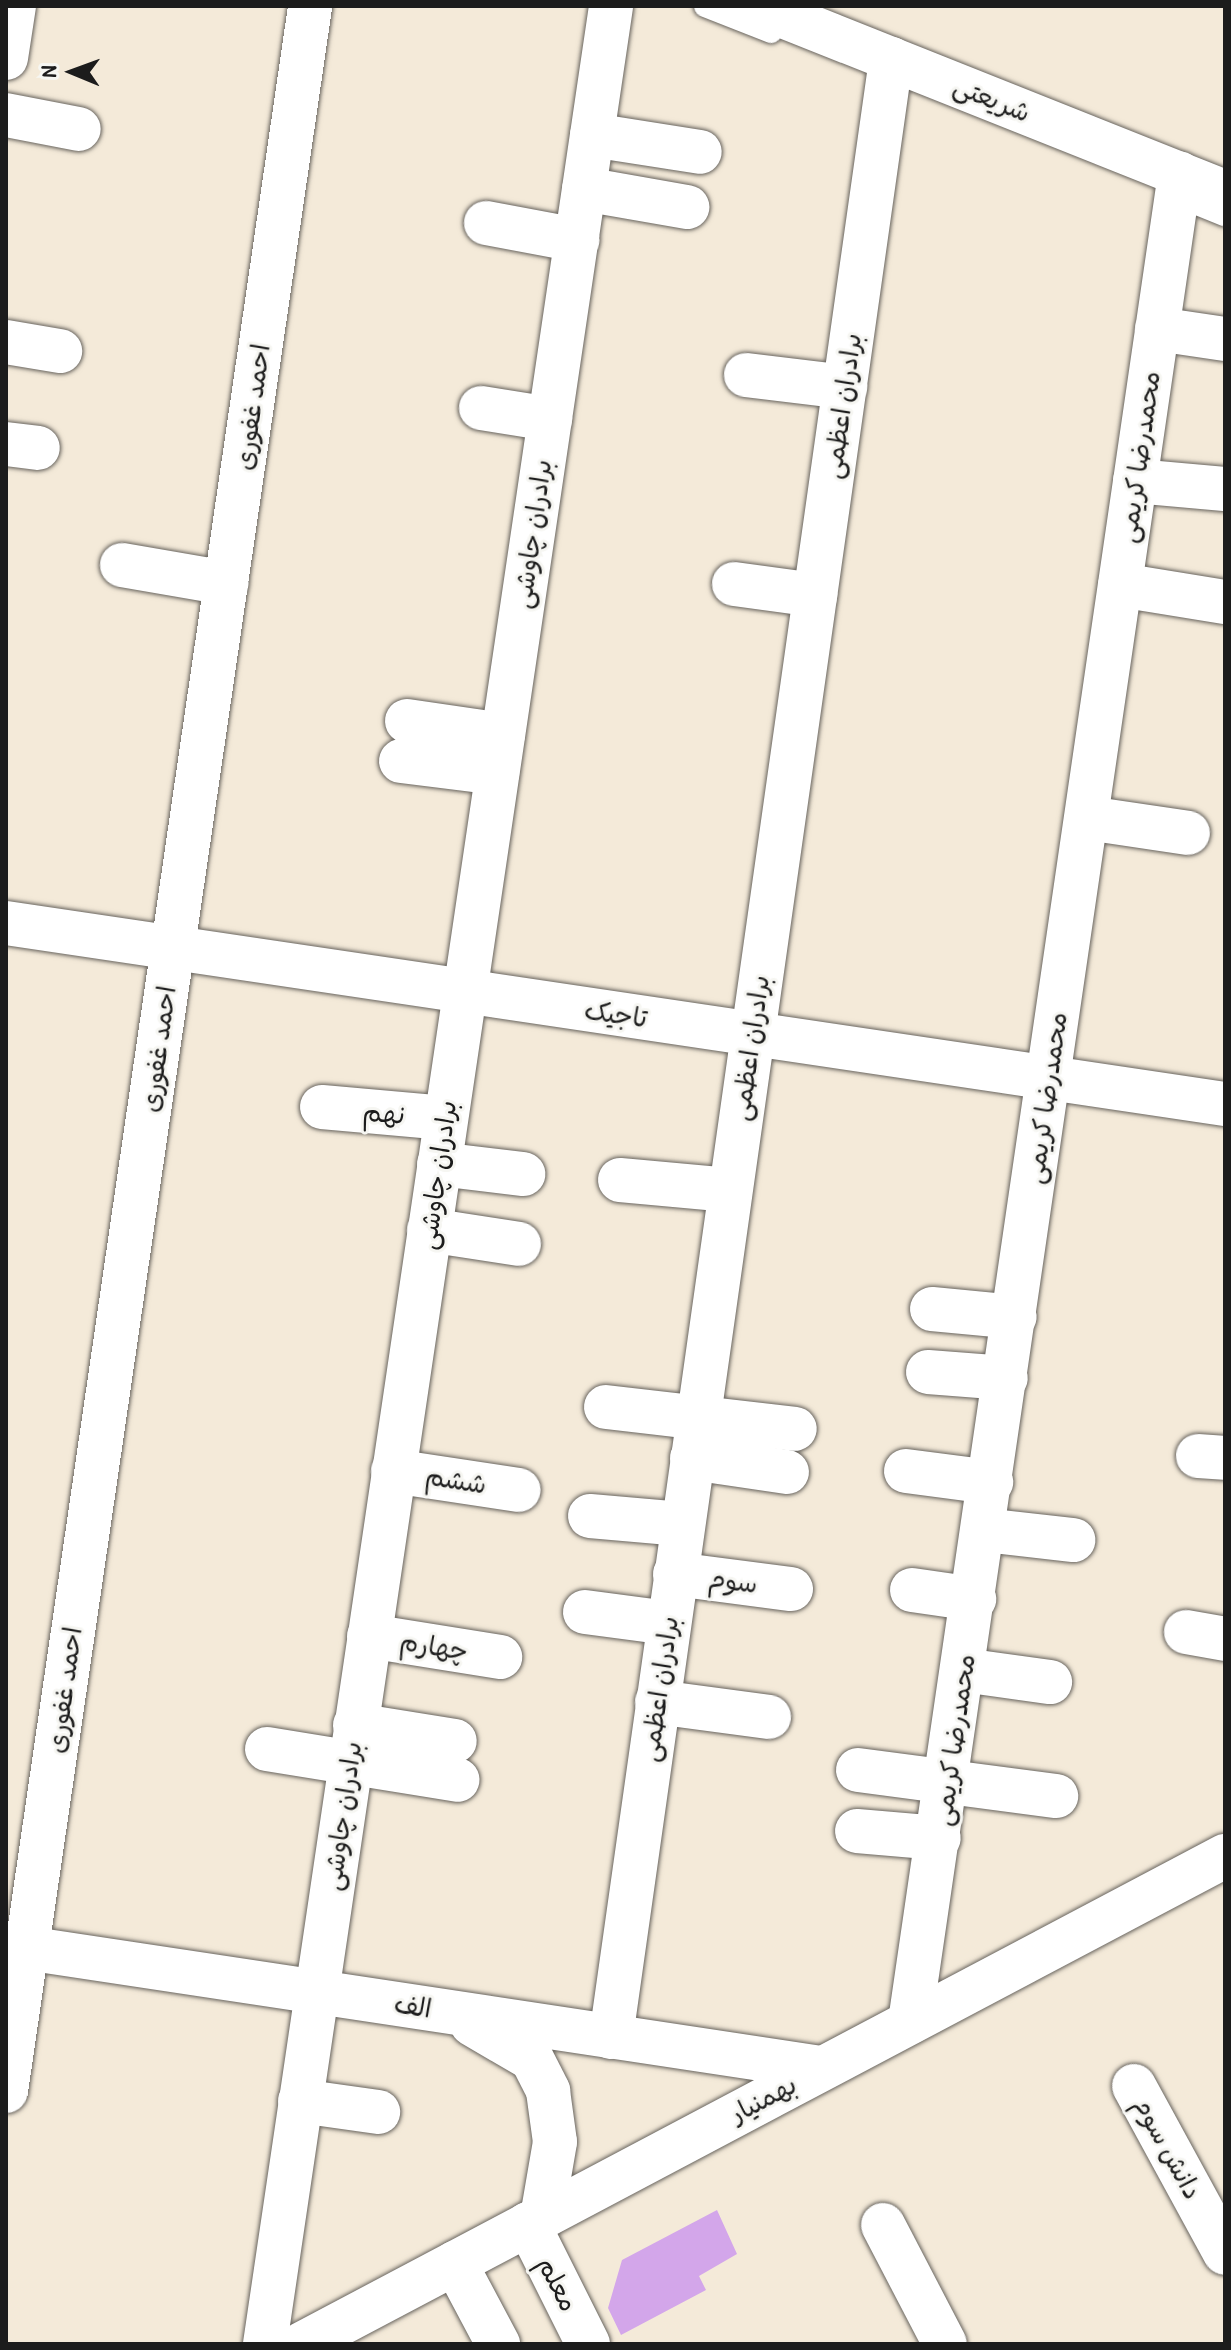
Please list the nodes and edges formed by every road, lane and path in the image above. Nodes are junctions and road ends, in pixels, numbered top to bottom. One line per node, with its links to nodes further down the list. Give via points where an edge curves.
1 (14, 6): 6 (street)
2 (310, 6): 30 (street, احمد غفوری)
3 (611, 6): 10 (street, برادران چاوشی)
4 (705, 6): 7 (lane)
5 (758, 6): 7 (street, شریعتی)
6 (6, 58)
7 (890, 69): 12 (street, شریعتی); 24 (street, برادران اعظمی)
8 (6, 115): 9 (street)
9 (79, 129)
10 (592, 135): 11 (street); 13 (street, برادران چاوشی)
11 (700, 152)
12 (1178, 185): 14 (street, شریعتی); 16 (lane); 19 (street, محمدرضا کریمی)
13 (584, 189): 15 (street); 18 (street, برادران چاوشی)
14 (1225, 192)
15 (687, 207)
16 (1225, 215)
17 (486, 223): 18 (street)
18 (577, 240): 26 (street, برادران چاوشی)
19 (1157, 329): 20 (street); 27 (street, محمدرضا کریمی)
20 (1225, 339)
21 (6, 342): 22 (street)
22 (60, 351)
23 (746, 375): 24 (street)
24 (845, 387): 33 (street, برادران اعظمی)
25 (481, 408): 26 (street)
26 (550, 419): 36 (street, برادران چاوشی)
27 (1135, 481): 28 (street); 32 (street, محمدرضا کریمی)
28 (1225, 489)
29 (122, 565): 30 (street)
30 (226, 583): 40 (street, احمد غفوری)
31 (734, 584): 33 (street)
32 (1120, 585): 34 (street); 37 (street, محمدرضا کریمی)
33 (815, 595): 42 (street, برادران اعظمی)
34 (1225, 602)
35 (404, 741): 36 (street)
36 (500, 754): 41 (street, برادران چاوشی)
37 (1087, 818): 38 (street); 43 (street, محمدرضا کریمی)
38 (1188, 833)
39 (6, 923): 40 (street, تاجیک)
40 (173, 948): 41 (street, تاجیک); 90 (street, احمد غفوری)
41 (464, 991): 42 (street, تاجیک); 46 (street, برادران چاوشی)
42 (752, 1034): 43 (street, تاجیک); 50 (street, برادران اعظمی)
43 (1049, 1078): 44 (street, تاجیک); 54 (street, محمدرضا کریمی)
44 (1225, 1104)
45 (322, 1107): 46 (street, نهم)
46 (446, 1118): 47 (street, برادران چاوشی)
47 (439, 1164): 48 (street); 51 (street, برادران چاوشی)
48 (523, 1174)
49 (620, 1180): 50 (street)
50 (730, 1190): 59 (street, برادران اعظمی)
51 (429, 1230): 52 (street); 60 (street, برادران چاوشی)
52 (519, 1244)
53 (932, 1309): 54 (street)
54 (1015, 1317): 56 (street, محمدرضا کریمی)
55 (928, 1372): 56 (street)
56 (1006, 1378): 63 (street, محمدرضا کریمی)
57 (606, 1407): 59 (street)
58 (795, 1429): 59 (street)
59 (695, 1437): 62 (street); 66 (street, برادران اعظمی)
60 (393, 1471): 64 (street, ششم); 75 (street, برادران چاوشی)
61 (906, 1471): 63 (street)
62 (787, 1472)
63 (991, 1482): 67 (street, محمدرضا کریمی)
64 (519, 1490)
65 (590, 1516): 66 (street)
66 (682, 1524): 69 (street, برادران اعظمی)
67 (984, 1530): 68 (street); 72 (street, محمدرضا کریمی)
68 (1073, 1540)
69 (675, 1574): 70 (street, سوم); 74 (street, برادران اعظمی)
70 (791, 1589)
71 (912, 1590): 72 (street)
72 (974, 1599): 77 (street, محمدرضا کریمی)
73 (585, 1612): 74 (street)
74 (668, 1623): 79 (street, برادران اعظمی)
75 (369, 1636): 76 (street, چهارم); 81 (street, برادران چاوشی)
76 (500, 1657)
77 (963, 1670): 78 (street); 85 (street, محمدرضا کریمی)
78 (1050, 1682)
79 (657, 1702): 80 (street); 94 (street, برادران اعظمی)
80 (769, 1717)
81 (353, 1743): 82 (street); 83 (street); 91 (street, برادران چاوشی)
82 (267, 1749)
83 (457, 1760)
84 (858, 1770): 85 (street)
85 (948, 1780): 86 (street); 88 (street, محمدرضا کریمی)
86 (1056, 1796)
87 (857, 1831): 88 (street)
88 (939, 1838): 93 (street, محمدرضا کریمی)
89 (1225, 1856): 93 (street, بهمنیار)
90 (16, 1946): 91 (street, الف); 97 (street, احمد غفوری)
91 (316, 1991): 92 (street, الف); 98 (street, برادران چاوشی)
92 (453, 2012): 94 (street, الف); 100 (street, via 532,2059 541,2074 555,2142)
93 (910, 2022): 95 (street, بهمنیار)
94 (611, 2037): 95 (street, الف)
95 (821, 2068): 100 (street, بهمنیار)
96 (1134, 2086): 102 (street, دانش سوم)
97 (6, 2091)
98 (300, 2101): 99 (street); 104 (street, برادران چاوشی)
99 (378, 2112)
100 (535, 2221): 103 (street, بهمنیار); 107 (street, معلم)
101 (883, 2225): 108 (street)
102 (1225, 2253)
103 (455, 2263): 105 (street, بهمنیار); 106 (street)
104 (265, 2344)
105 (302, 2344)
106 (498, 2344)
107 (588, 2344)
108 (945, 2344)

